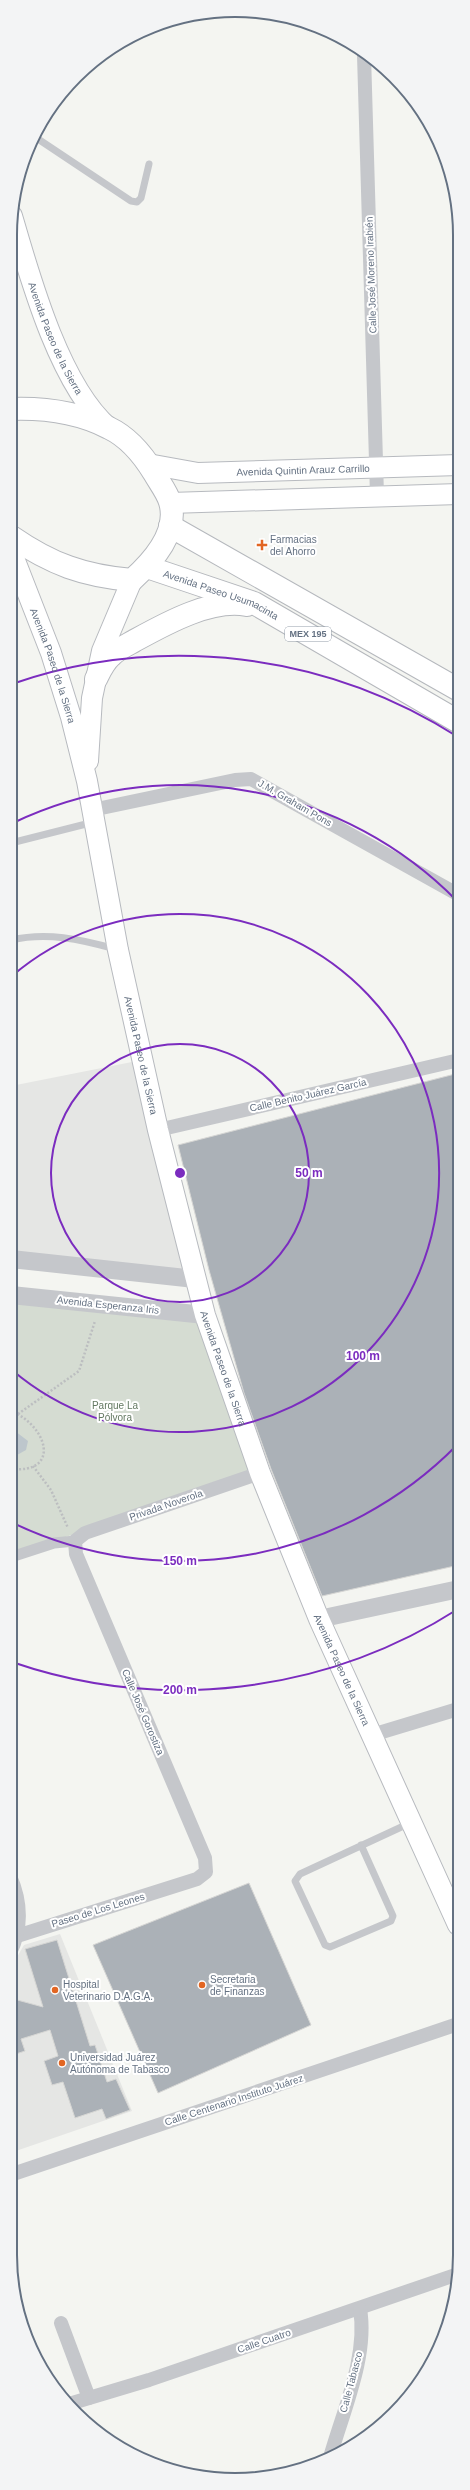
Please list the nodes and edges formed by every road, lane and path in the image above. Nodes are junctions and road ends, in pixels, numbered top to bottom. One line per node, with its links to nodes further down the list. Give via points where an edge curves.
1 (364, 59): 9 (street, Calle José Moreno Irabién)
2 (39, 140): 3 (lane, via 131,201 137,202 141,198)
3 (149, 164)
4 (17, 234): 6 (main road, Avenida Paseo de la Sierra, via 30,281 77,388 97,417)
5 (17, 409): 6 (main road, via 35,408 58,412)
6 (109, 428): 7 (main road, via 128,441)
7 (148, 464): 9 (main road, Avenida Quintin Arauz Carrillo, via 198,473); 12 (main road)
8 (453, 465): 9 (main road, Avenida Quintin Arauz Carrillo)
9 (376, 466): 11 (street, Calle José Moreno Irabién)
10 (453, 494): 11 (main road)
11 (377, 495): 12 (main road)
12 (170, 502): 13 (main road)
13 (170, 526): 16 (main road, via 162,546); 19 (main road, MEX 195)
14 (17, 541): 16 (main road, Avenida Paseo Usumacinta, via 37,555 100,578)
15 (17, 566): 21 (main road, Avenida Paseo de la Sierra, via 51,653)
16 (140, 573): 17 (main road, Avenida Paseo Usumacinta / MEX 195); 18 (main road, Avenida Paseo de la Sierra, via 102,651)
17 (261, 607): 18 (main road, via 240,603 182,616 111,655); 20 (main road, Avenida Paseo Usumacinta / MEX 195)
18 (96, 679): 21 (main road, Avenida Paseo de la Sierra, via 92,698)
19 (453, 687)
20 (453, 719)
21 (87, 781): 22 (main road, Avenida Paseo de la Sierra)
22 (93, 816): 23 (lane); 24 (street, J.M. Graham Pons, via 235,780 251,779); 26 (main road, Avenida Paseo de la Sierra)
23 (17, 841)
24 (453, 892)
25 (17, 939): 26 (lane, via 39,935 54,936)
26 (118, 950): 28 (main road, Avenida Paseo de la Sierra)
27 (453, 1061): 28 (street, Calle Benito Juárez García)
28 (158, 1130): 30 (main road, Avenida Paseo de la Sierra)
29 (17, 1260): 30 (street)
30 (195, 1279): 33 (main road, Avenida Paseo de la Sierra)
31 (17, 1296): 32 (street, Avenida Esperanza Iris)
32 (100, 1304): 33 (street, Avenida Esperanza Iris); 34 (path, via 79,1371)
33 (205, 1315): 37 (main road, Avenida Paseo de la Sierra)
34 (18, 1414): 35 (path, via 35,1427 43,1440 42,1455)
35 (33, 1466): 36 (path); 38 (path, via 51,1490)
36 (17, 1469)
37 (260, 1473): 38 (street, Privada Noverola, via 85,1533); 41 (main road, Avenida Paseo de la Sierra)
38 (76, 1541): 39 (street, via 54,1543); 46 (street, Calle José Gorostiza, via 76,1554 205,1858 207,1868)
39 (17, 1555)
40 (453, 1590): 41 (street)
41 (319, 1619): 43 (main road, Avenida Paseo de la Sierra)
42 (453, 1711): 43 (street)
43 (372, 1735): 44 (main road, Avenida Paseo de la Sierra)
44 (411, 1823): 45 (lane); 48 (main road, Avenida Paseo de la Sierra)
45 (361, 1845): 45 (lane, via 393,1916 391,1921 330,1947 325,1945 295,1881 296,1877)
46 (196, 1879): 50 (street, Paseo de Los Leones)
47 (17, 1899): 49 (street)
48 (452, 1899)
49 (17, 1926)
50 (17, 1936)
51 (453, 2026): 52 (street, Calle Centenario Instituto Juárez)
52 (17, 2174)
53 (452, 2276): 54 (street, Calle Cuatro)
54 (360, 2309): 56 (street, Calle Cuatro); 58 (street, Calle Tabasco, via 363,2329 360,2353)
55 (61, 2323): 56 (street)
56 (89, 2398): 57 (street, Calle Cuatro)
57 (74, 2402)
58 (332, 2450)

